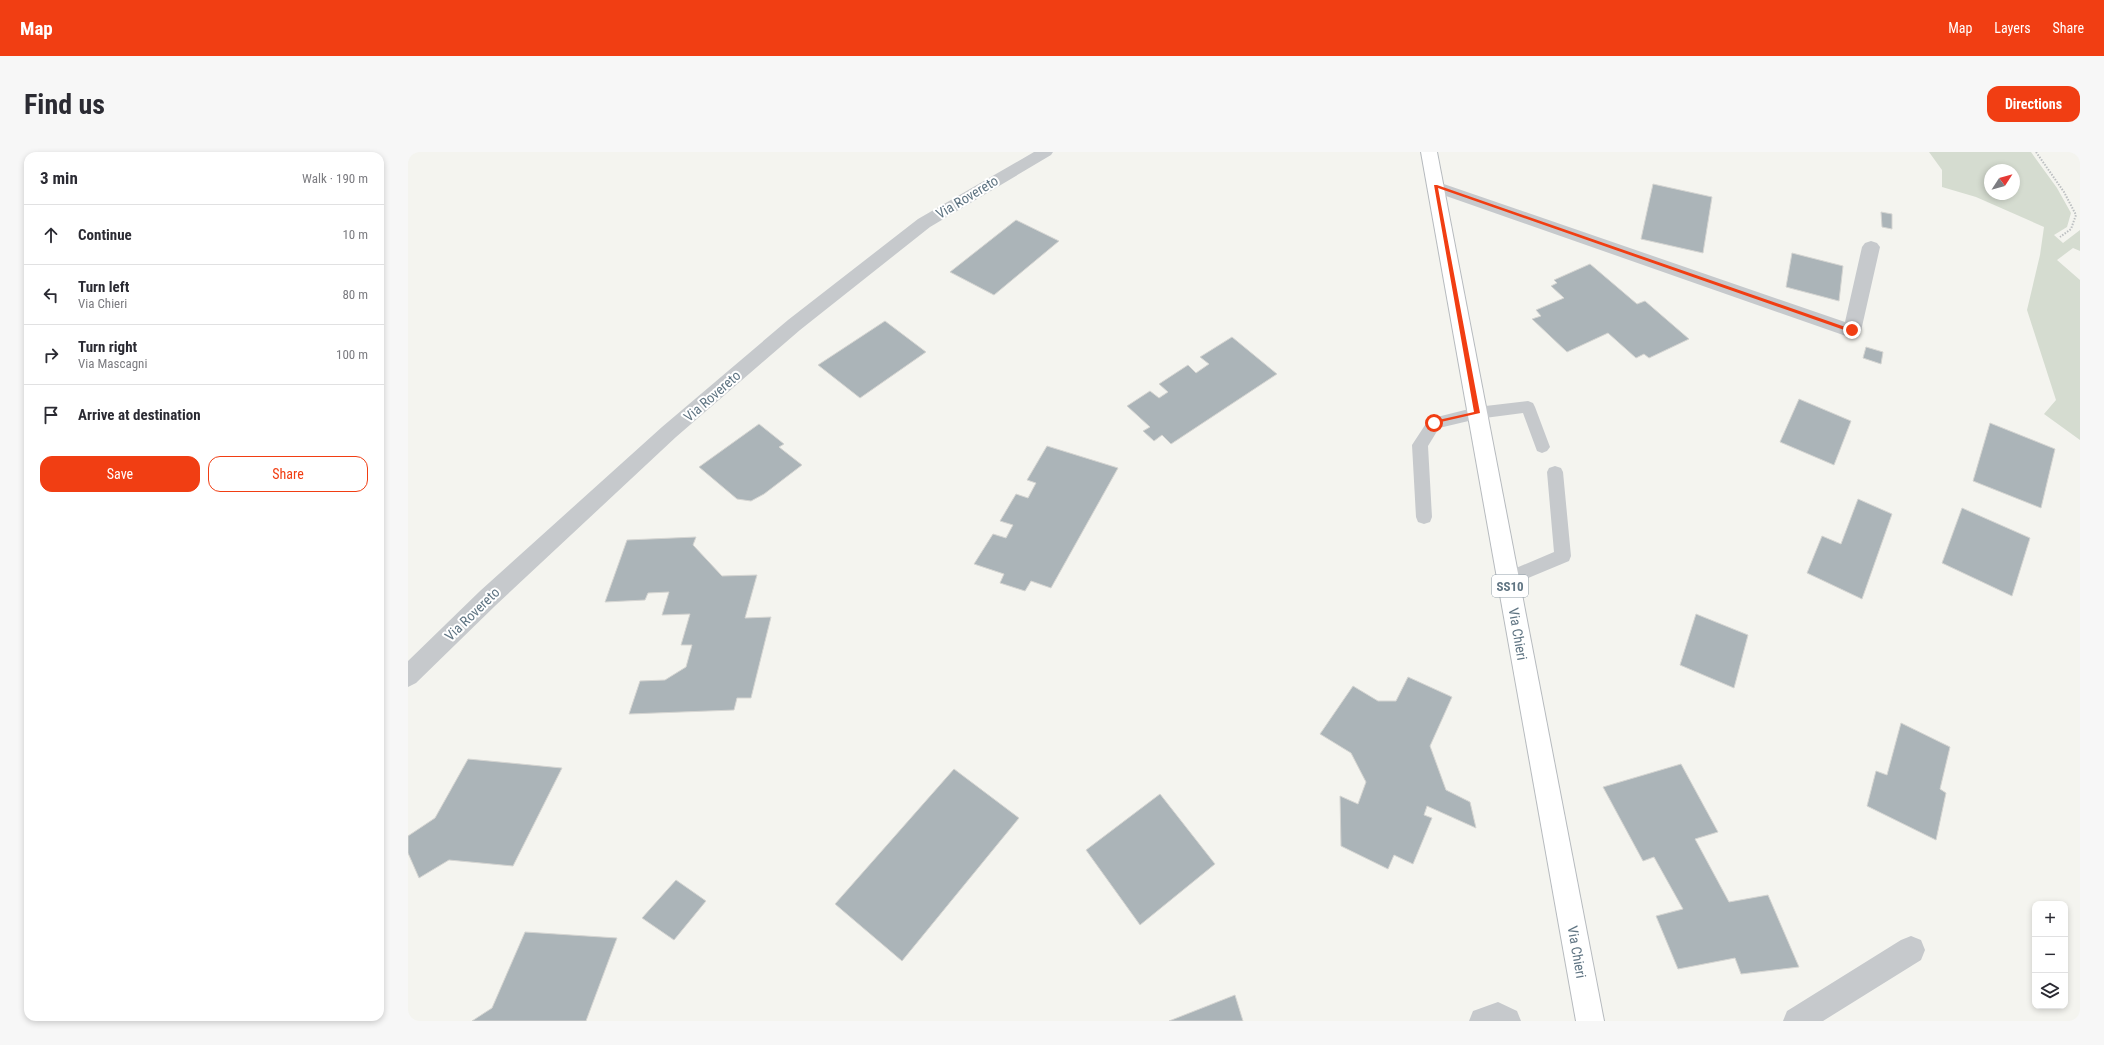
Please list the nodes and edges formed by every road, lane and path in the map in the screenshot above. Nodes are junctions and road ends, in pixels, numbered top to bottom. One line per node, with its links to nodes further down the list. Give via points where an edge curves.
1 (1045, 152): 12 (street, Via Rovereto, via 924,223 794,325 669,432 488,598)
2 (1429, 152): 4 (main road, Via Chieri / SS10)
3 (2036, 152): 5 (path, via 2064,192 2076,215 2071,229)
4 (1435, 186): 6 (street, via 1852,330); 7 (main road, Via Chieri / SS10)
5 (2060, 237)
6 (1871, 247)
7 (1477, 413): 8 (lane, via 1528,407); 10 (lane, via 1434,423 1420,445); 11 (main road, Via Chieri / SS10)
8 (1542, 447)
9 (1555, 472): 11 (lane, via 1563,556)
10 (1424, 517)
11 (1508, 578): 16 (main road, Via Chieri / SS10)
12 (408, 676)
13 (1911, 950): 17 (street)
14 (1482, 1021): 15 (street, via 1498,1016)
15 (1506, 1021)
16 (1590, 1021)
17 (1797, 1021)

